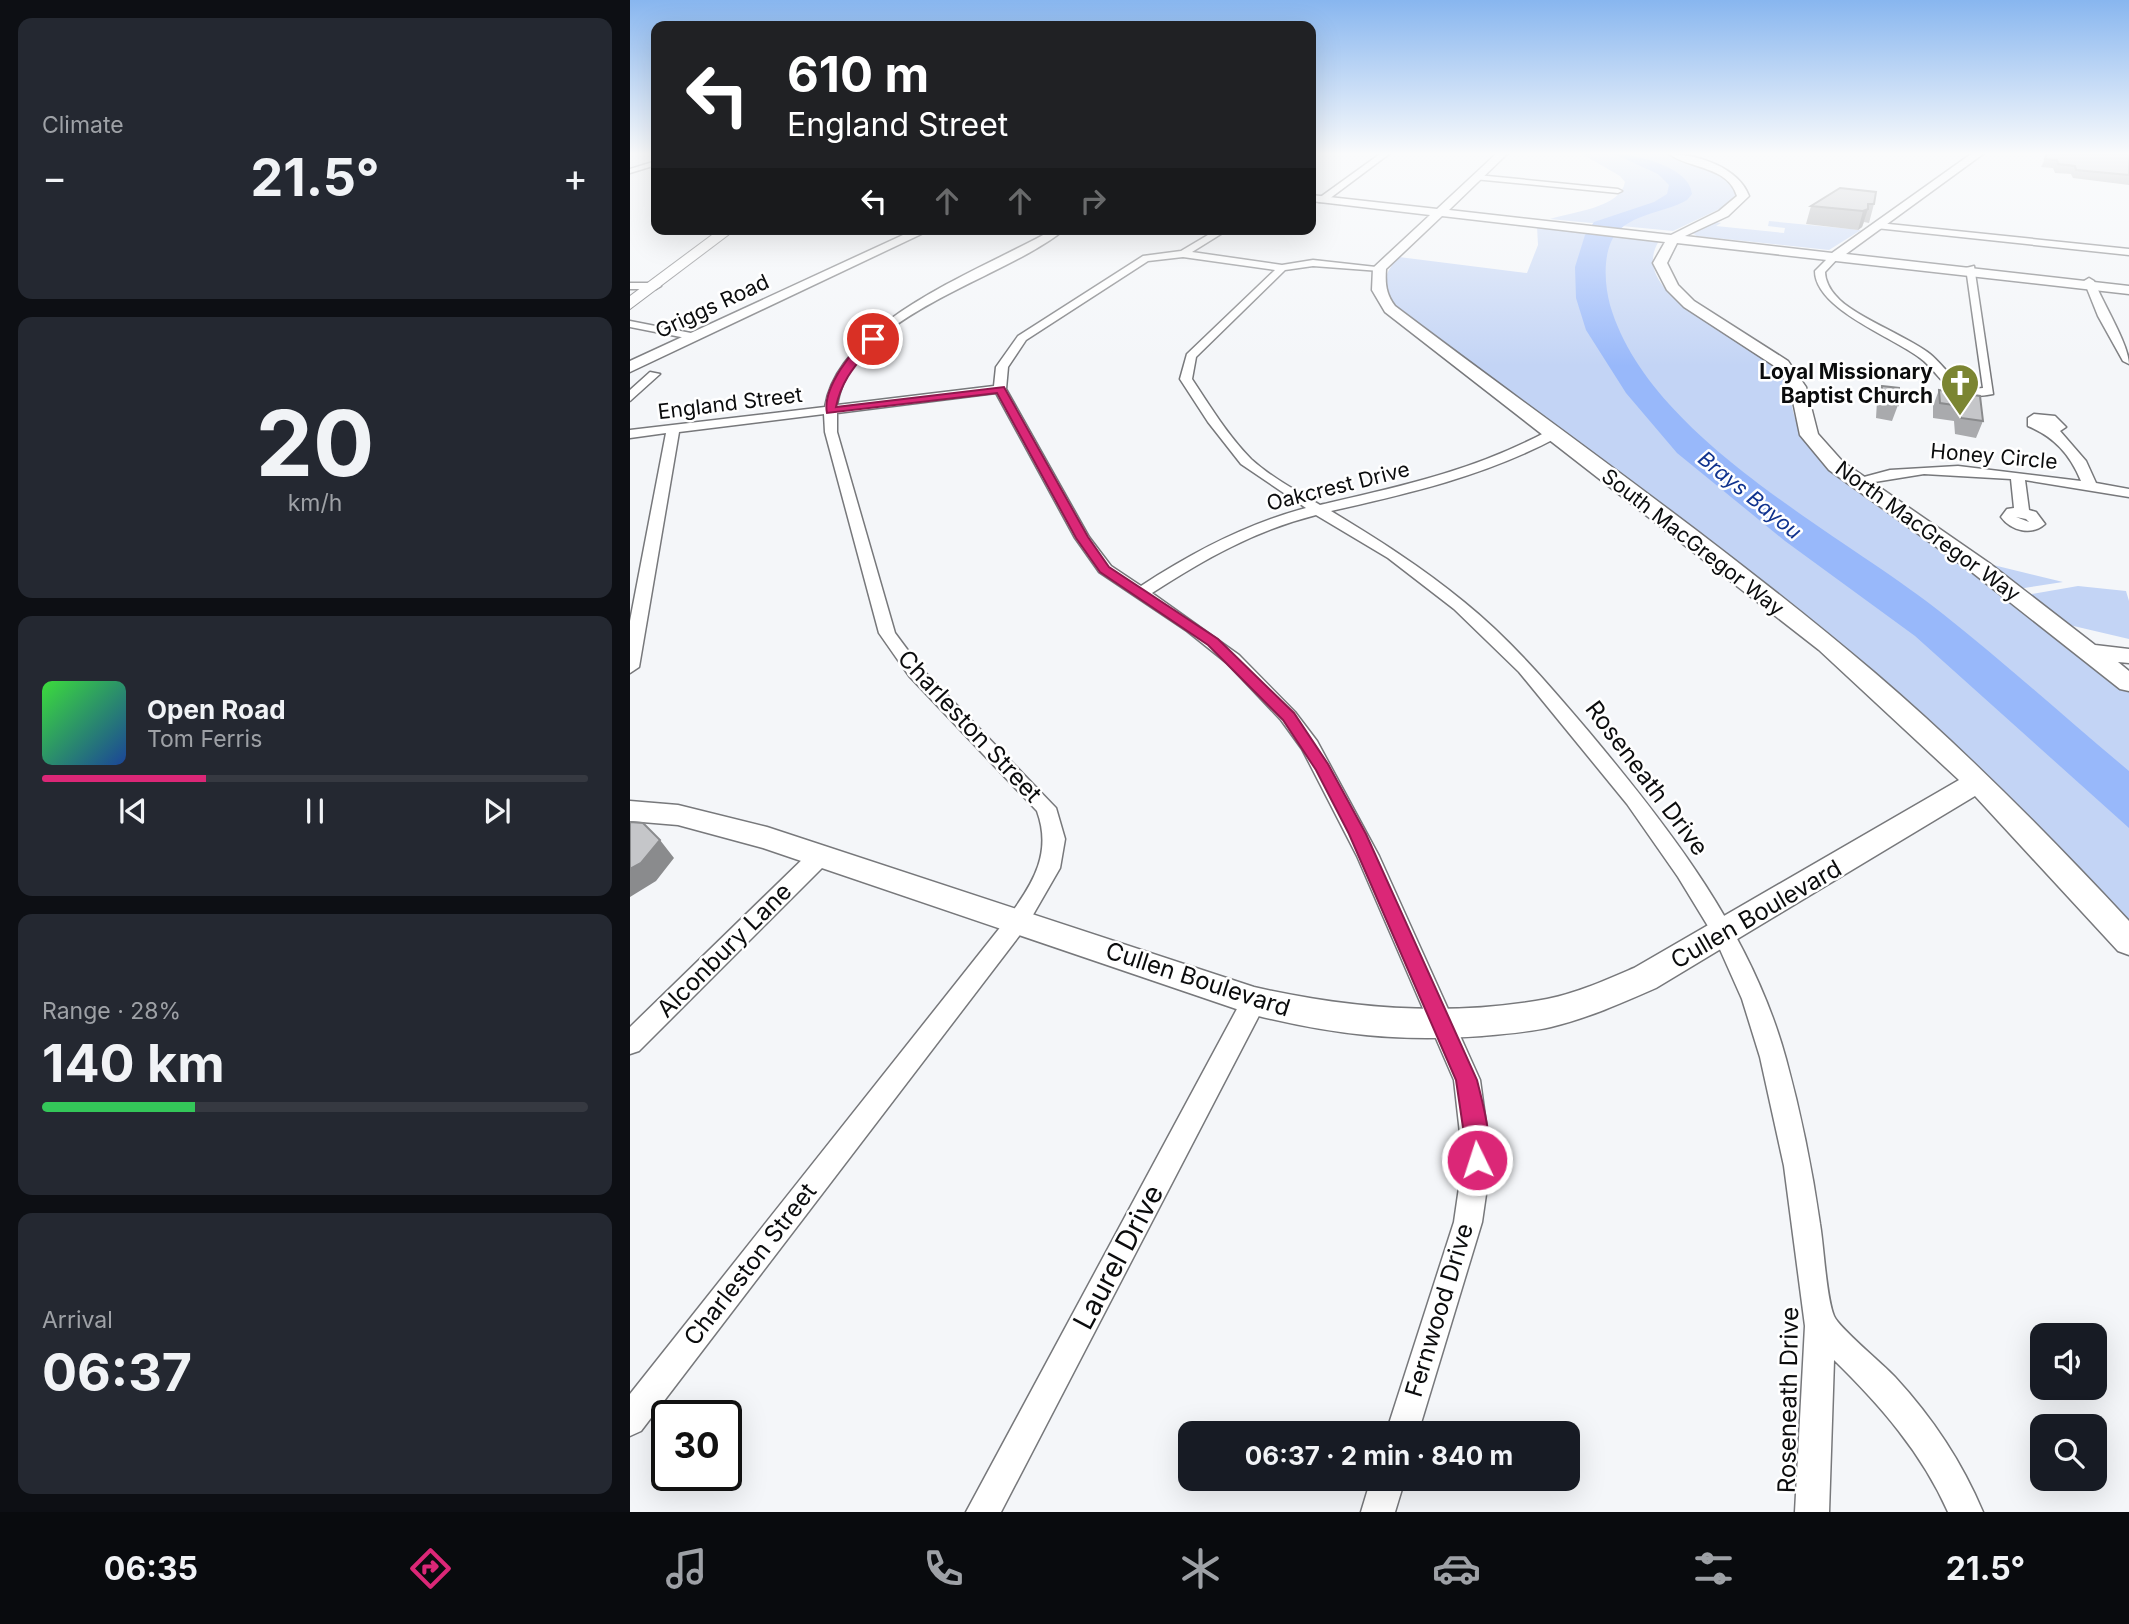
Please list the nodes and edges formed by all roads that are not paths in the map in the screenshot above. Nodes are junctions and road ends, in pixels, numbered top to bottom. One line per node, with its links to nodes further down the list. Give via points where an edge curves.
1 (1426, 225): 14 (street)
2 (1559, 225): 9 (street)
3 (1700, 225): 9 (street)
4 (1879, 226): 10 (street); 12 (street)
5 (713, 235): 17 (main road)
6 (913, 235): 22 (street, Griggs Road)
7 (1050, 235): 28 (street, Charleston Street, via 873,339 845,370)
8 (1215, 235): 11 (street)
9 (1675, 237): 12 (street); 34 (street, North MacGregor Way, via 1660,263 1672,287 1699,312 1782,364 1798,387 1809,435)
10 (2129, 252)
11 (1184, 254): 13 (street); 26 (street, via 1157,255 1134,263 1022,338 1002,367)
12 (1837, 255): 15 (street); 15 (street, via 1820,271 1833,300 1925,356 1959,389 1975,393 1989,391)
13 (1282, 268): 14 (street, via 1313,263); 37 (street, Roseneath Drive, via 1191,356 1186,379 1246,461)
14 (1380, 268): 32 (street, South MacGregor Way, via 1377,287 1390,309)
15 (1971, 270): 16 (street)
16 (2090, 284): 18 (street); 23 (street)
17 (639, 288): 19 (main road); 20 (main road)
18 (2129, 288)
19 (630, 304)
20 (630, 313)
21 (630, 324): 22 (street)
22 (696, 337): 24 (street, Griggs Road)
23 (2129, 361)
24 (630, 367)
25 (654, 374): 27 (street)
26 (1000, 389): 28 (street, England Street); 39 (street, Fernwood Drive, via 1090,552)
27 (630, 397)
28 (830, 411): 30 (street, England Street); 47 (street, Charleston Street, via 831,432 887,633 915,672 1046,808 1055,827 1056,847 1049,871)
29 (2051, 429): 35 (street, via 2081,464)
30 (673, 430): 31 (street, England Street); 42 (street)
31 (630, 434)
32 (1553, 434): 37 (street, Oakcrest Drive, via 1468,473); 44 (street, South MacGregor Way, via 1828,646)
33 (2018, 476): 34 (street, Honey Circle, via 1906,470); 35 (street, Honey Circle); 38 (street)
34 (1856, 481): 40 (street, North MacGregor Way, via 1981,568)
35 (2091, 487): 36 (street, Honey Circle)
36 (2129, 493)
37 (1320, 511): 39 (street, Oakcrest Drive, via 1223,543); 48 (street, Roseneath Drive, via 1431,583 1525,668 1634,799)
38 (2021, 512)
39 (1140, 594): 51 (street, Fernwood Drive, via 1233,659 1310,746 1368,856)
40 (2090, 652): 41 (street); 43 (street, North MacGregor Way)
41 (2129, 656)
42 (630, 665)
43 (2129, 683)
44 (1977, 782): 48 (street, Cullen Boulevard); 49 (street, South MacGregor Way)
45 (630, 811): 46 (street, Cullen Boulevard, via 678,815 767,838)
46 (818, 857): 47 (street, Cullen Boulevard); 52 (street, Alconbury Lane)
47 (1018, 921): 50 (street, Cullen Boulevard); 54 (street, Charleston Street)
48 (1723, 932): 51 (street, Cullen Boulevard, via 1645,978 1593,1000 1549,1013); 53 (street, Roseneath Drive, via 1754,999 1773,1057 1798,1166)
49 (2129, 942)
50 (1254, 1001): 51 (street, Cullen Boulevard, via 1368,1023); 57 (street, Laurel Drive)
51 (1442, 1024): 55 (street, Fernwood Drive, via 1467,1080 1477,1160 1468,1222)
52 (630, 1043)
53 (1820, 1326): 59 (street, Roseneath Drive); 60 (street, via 1864,1365 1906,1412 1933,1450)
54 (630, 1420)
55 (1406, 1421)
56 (1384, 1491): 58 (street)
57 (983, 1512)
58 (1378, 1512)
59 (1812, 1512)
60 (1966, 1512)

